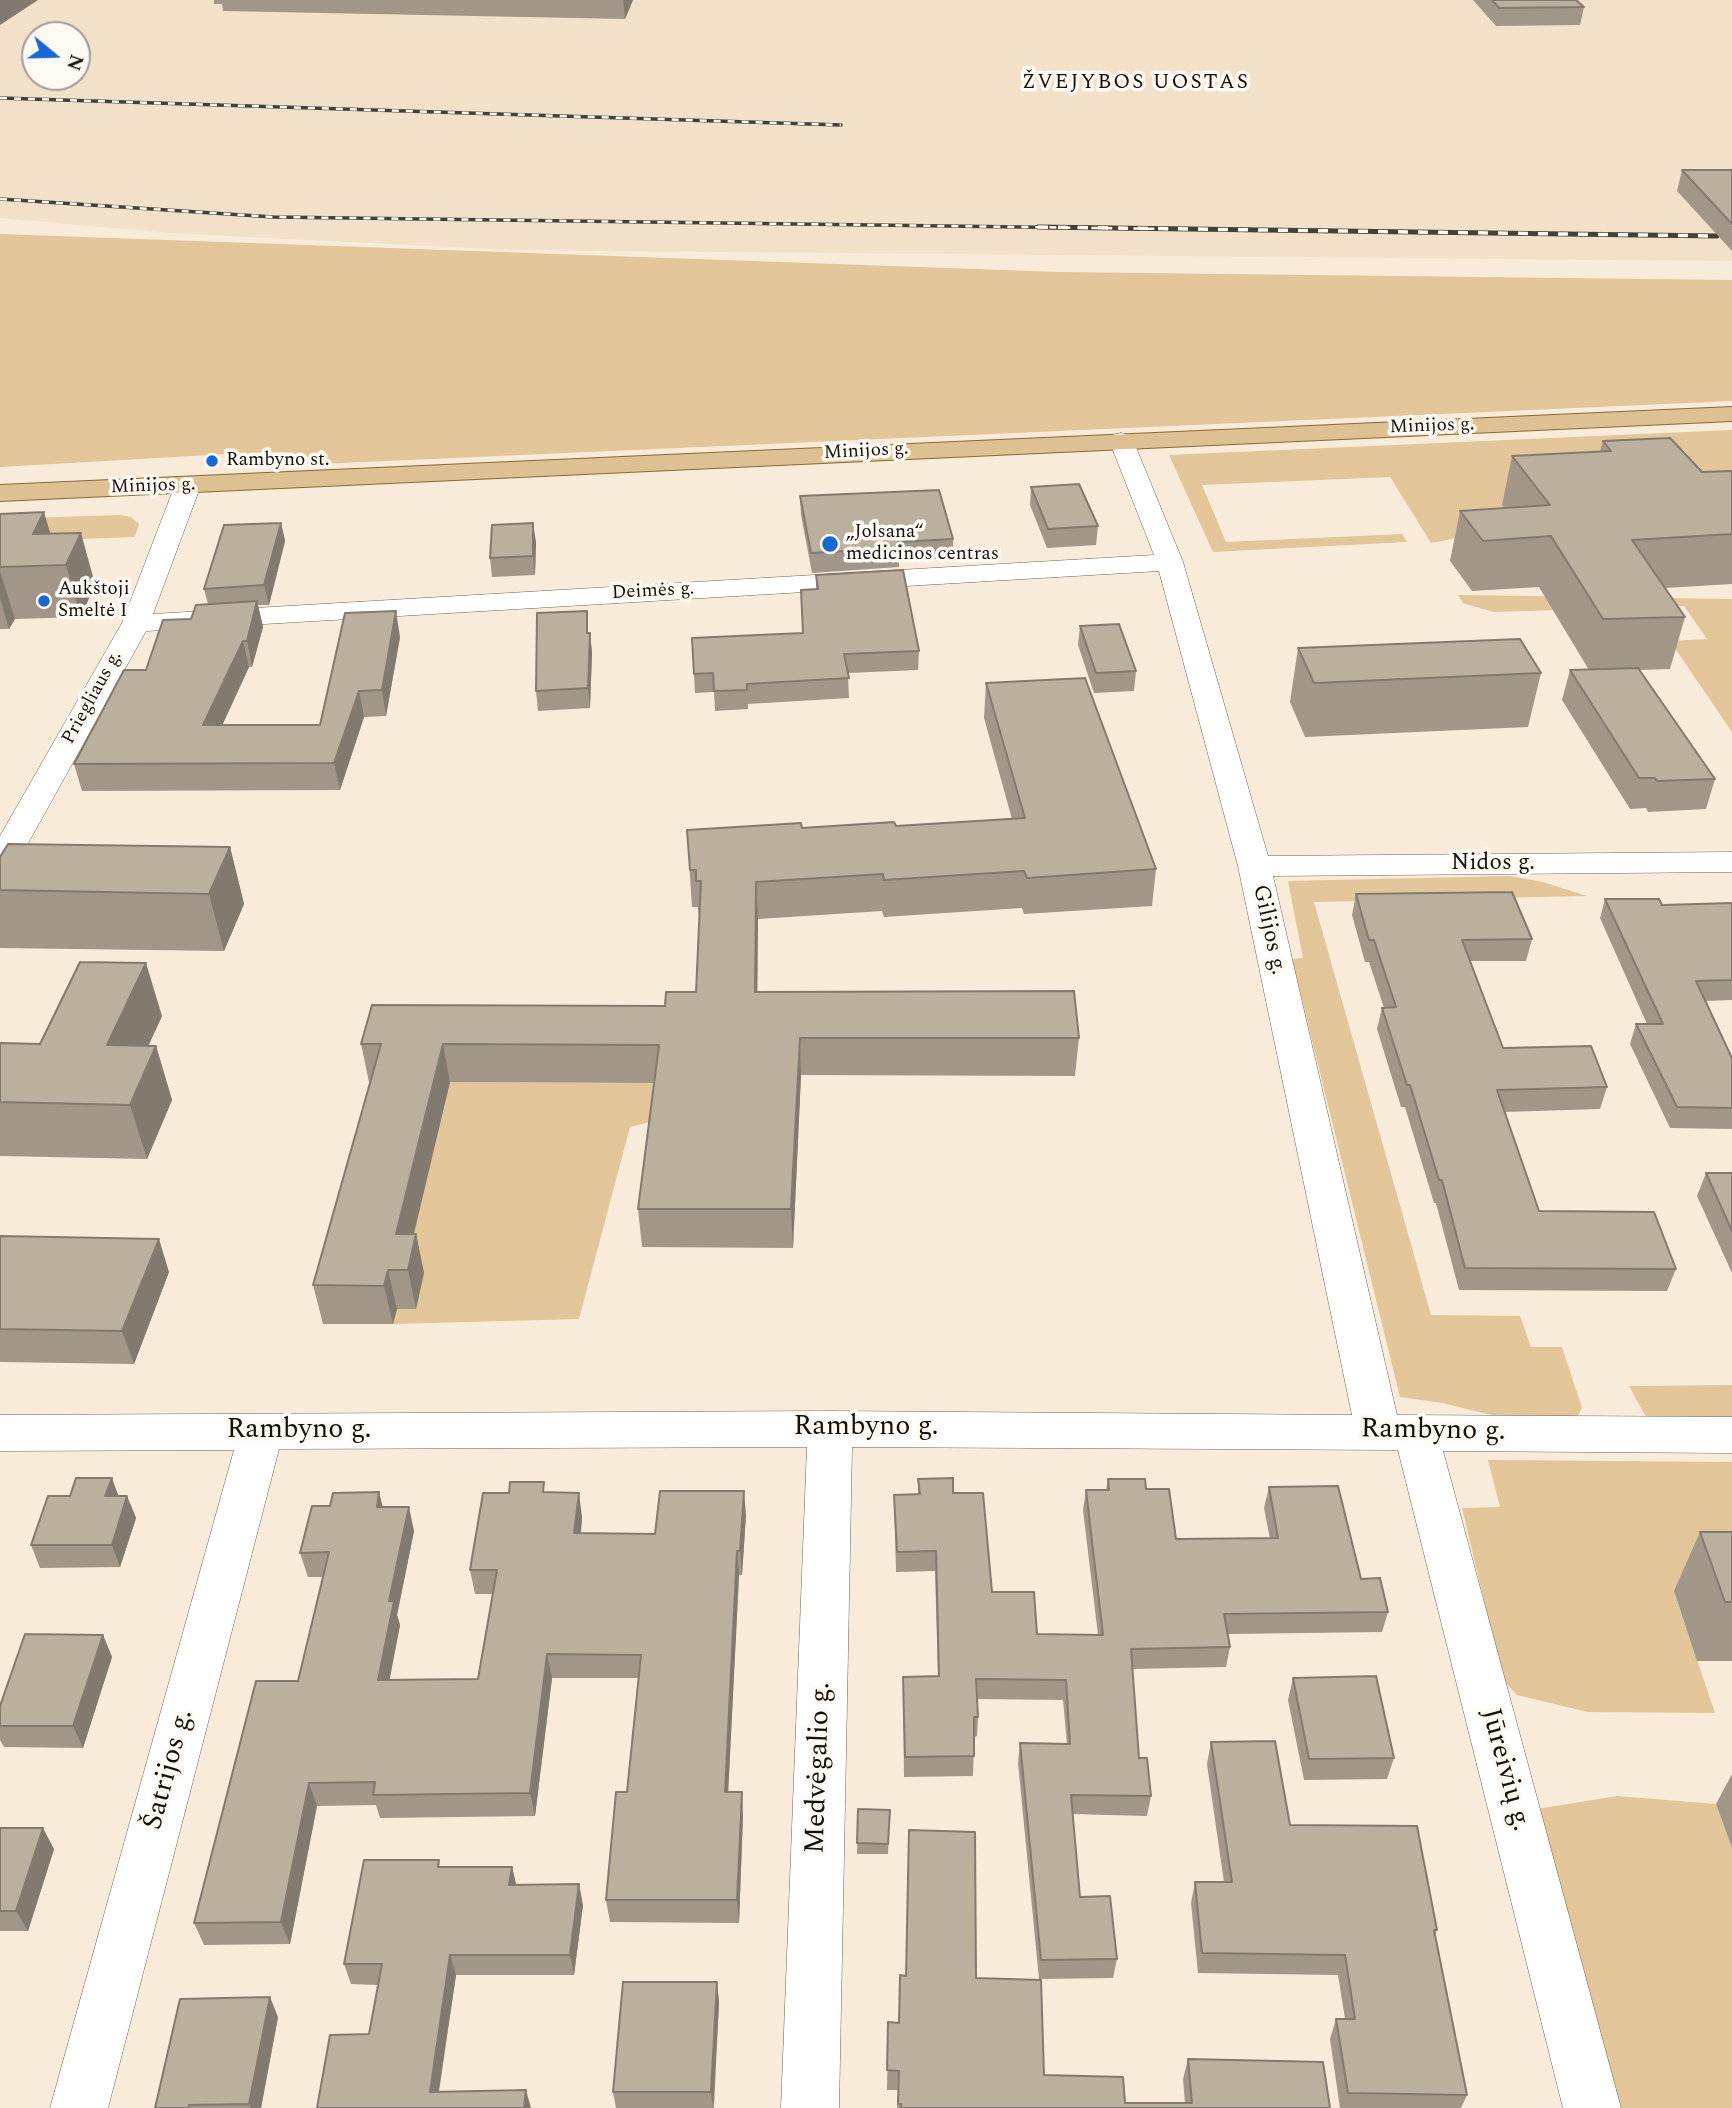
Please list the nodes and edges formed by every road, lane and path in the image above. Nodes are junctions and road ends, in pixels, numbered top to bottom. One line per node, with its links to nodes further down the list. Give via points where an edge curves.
1 (1732, 414): 2 (main road, Minijos g.)
2 (1121, 440): 3 (main road, Minijos g.); 5 (street, Gilijos g.)
3 (188, 485): 4 (main road, Minijos g.); 6 (street, Priegliaus g.)
4 (0, 493)
5 (1170, 562): 6 (street, Deimės g.); 9 (street, Gilijos g.)
6 (136, 623): 8 (street, Priegliaus g.)
7 (1732, 862): 9 (street, Nidos g.)
8 (0, 865)
9 (1254, 866): 11 (street, Gilijos g.)
10 (830, 1429): 11 (street, Rambyno g.); 12 (street, Rambyno g.); 16 (street, Medvėgalio g.)
11 (1397, 1431): 14 (street, Rambyno g.); 17 (street, Jūreivių g.)
12 (261, 1432): 13 (street, Rambyno g.); 15 (street, Šatrijos g.)
13 (0, 1433)
14 (1732, 1434)
15 (79, 2108)
16 (810, 2108)
17 (1592, 2108)

